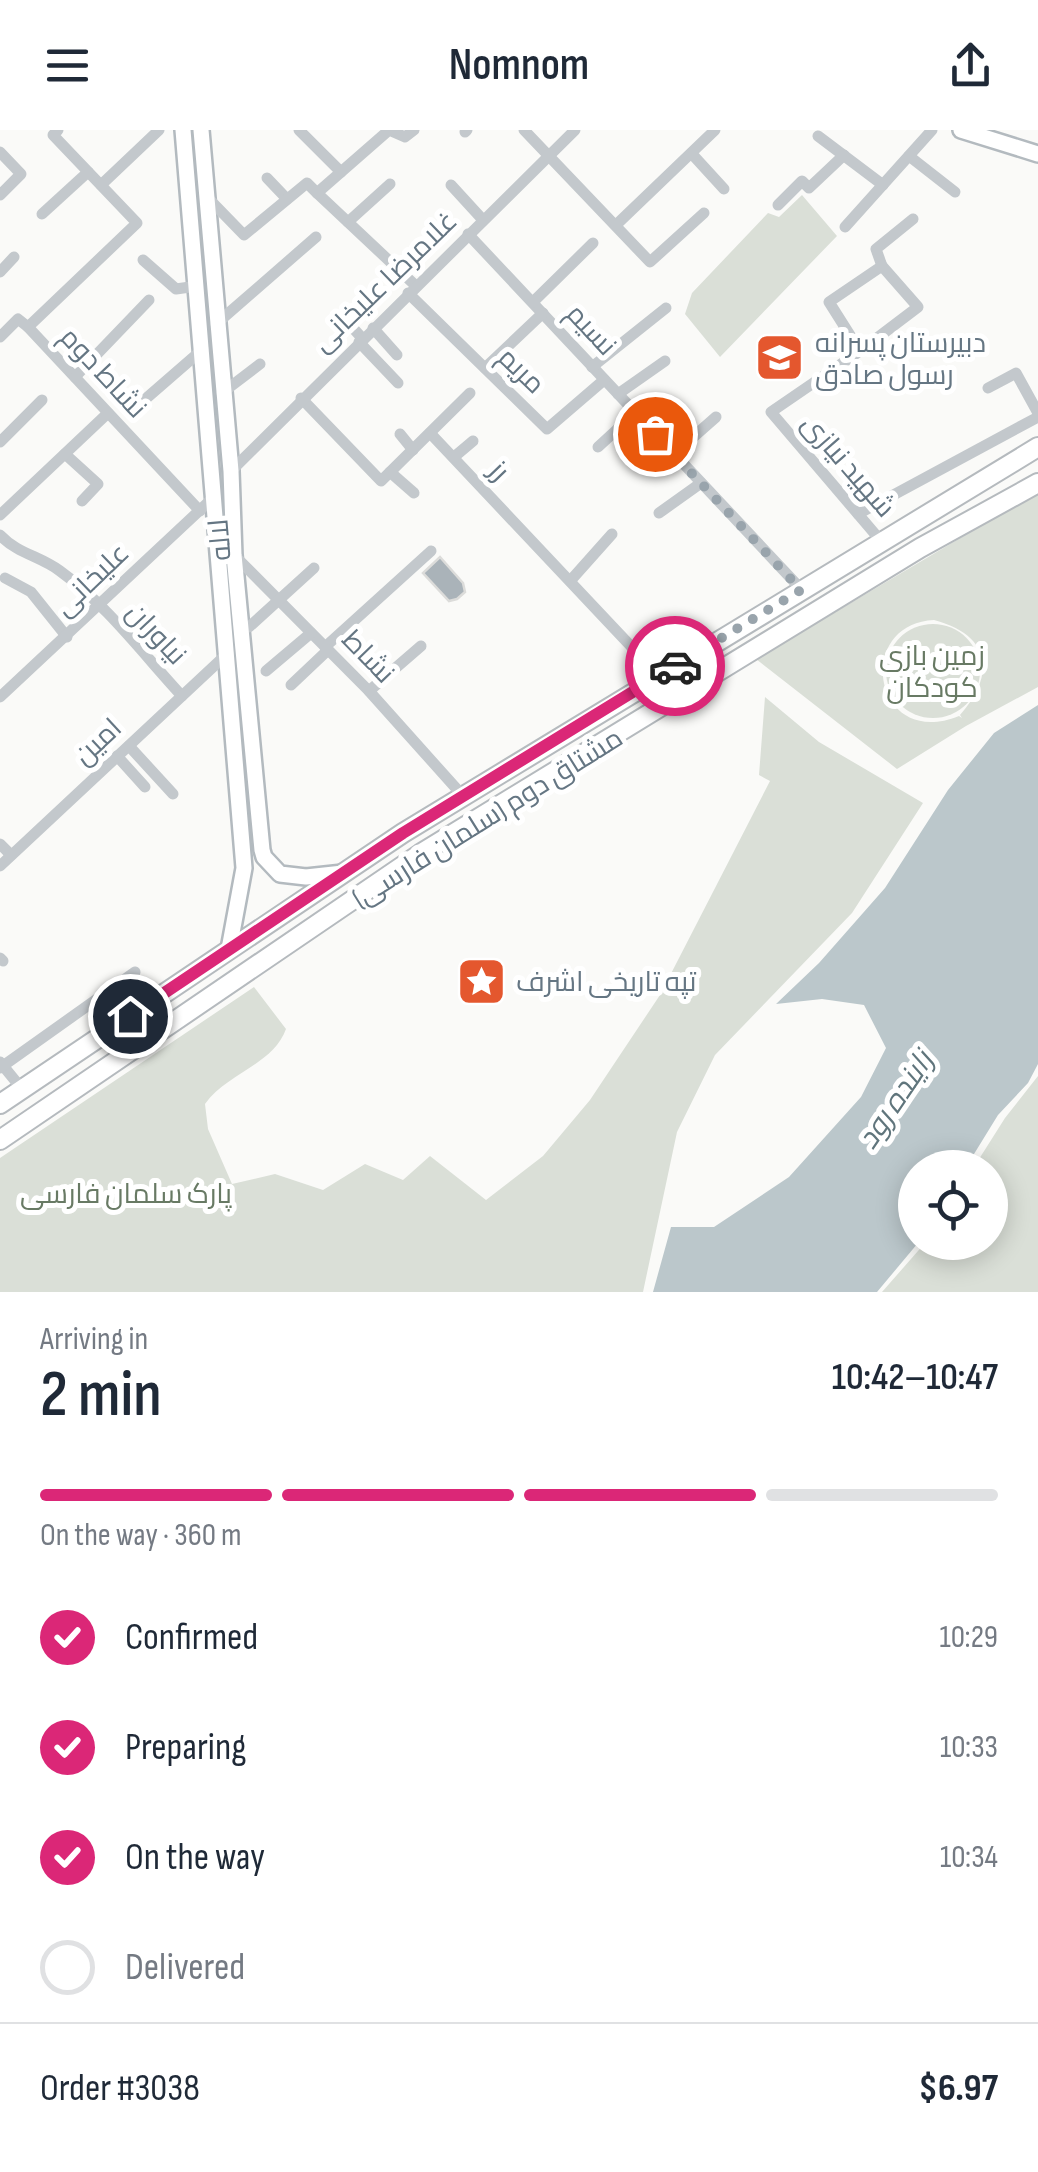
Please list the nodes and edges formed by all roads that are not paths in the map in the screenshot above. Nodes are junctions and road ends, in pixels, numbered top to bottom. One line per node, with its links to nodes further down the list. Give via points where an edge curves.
1 (58, 130): 20 (street, نشاط دوم, via 53,135)
2 (183, 130): 48 (main road, لاله)
3 (201, 130): 32 (main road, لاله)
4 (300, 130): 21 (street)
5 (414, 130): 21 (street, via 404,137 389,130)
6 (524, 130): 17 (street)
7 (575, 130): 17 (street, غلامرضا علیخانی)
8 (715, 130): 16 (street)
9 (932, 130): 19 (street)
10 (962, 130): 12 (main road)
11 (157, 131): 24 (street)
12 (988, 134): 15 (main road)
13 (818, 136): 18 (street)
14 (0, 152): 29 (street, via 21,174)
15 (1037, 152)
16 (692, 154): 27 (street); 39 (street)
17 (550, 155): 37 (street, غلامرضا علیخانی); 39 (street)
18 (844, 156): 26 (street); 33 (street)
19 (909, 156): 26 (street); 28 (street)
20 (88, 172): 24 (street, نشاط دوم); 35 (street)
21 (342, 172): 30 (street)
22 (267, 178): 31 (street)
23 (390, 184): 38 (street)
24 (101, 185): 56 (street, نشاط دوم, via 136,223)
25 (451, 185): 37 (street)
26 (883, 185): 40 (street)
27 (724, 190)
28 (955, 192)
29 (0, 194)
30 (318, 194): 31 (street, via 307,183); 38 (street, مریم)
31 (287, 199): 32 (street, via 244,235)
32 (210, 200): 55 (main road, لاله)
33 (778, 205)
34 (704, 213): 39 (street, via 650,262)
35 (42, 214)
36 (913, 219): 46 (street, via 876,248)
37 (483, 220): 41 (street, غلامرضا علیخانی)
38 (348, 222): 49 (street, مریم)
39 (616, 225)
40 (845, 227)
41 (468, 234): 49 (street, غلامرضا علیخانی); 51 (street, نسیم)
42 (316, 237): 55 (street)
43 (593, 242): 51 (street)
44 (14, 257): 47 (street)
45 (143, 260): 48 (street, via 176,289)
46 (882, 266): 61 (street, via 829,302); 61 (street, شهید نیازی, via 918,307)
47 (0, 272)
48 (197, 286): 60 (main road, لاله)
49 (412, 289): 57 (street, غلامرضا علیخانی); 66 (street, مریم)
50 (149, 300): 67 (street)
51 (533, 302): 53 (street, نسیم)
52 (666, 308): 65 (street)
53 (543, 312): 65 (street, نسیم); 66 (street)
54 (342, 316): 59 (street)
55 (216, 324): 72 (main road, لاله)
56 (28, 327): 58 (street, via 18,319); 67 (street, نشاط دوم)
57 (373, 328): 59 (street, غلامرضا علیخانی); 62 (street)
58 (0, 337)
59 (360, 340): 69 (street); 74 (street, غلامرضا علیخانی)
60 (202, 349): 76 (street); 79 (main road, لاله)
61 (860, 351): 101 (street, شهید نیازی, via 771,412)
62 (397, 356)
63 (665, 361): 73 (street)
64 (260, 364): 72 (street)
65 (592, 367): 68 (street, نسیم)
66 (485, 368): 68 (street, مریم, via 547,429)
67 (75, 377): 78 (street, نشاط دوم)
68 (604, 380): 73 (street, نسیم)
69 (398, 383)
70 (988, 388): 80 (street, via 1016,374)
71 (470, 392): 82 (street)
72 (222, 393): 79 (main road, لاله)
73 (618, 394): 77 (street, نسیم)
74 (301, 398): 92 (street, غلامرضا علیخانی); 93 (street, via 381,481)
75 (42, 400): 85 (street)
76 (142, 402)
77 (635, 412): 86 (street); 90 (street, نسیم)
78 (108, 413): 89 (street); 99 (street, نشاط دوم)
79 (216, 415): 92 (main road, لاله); 97 (main road, لاله)
80 (1038, 415): 101 (street)
81 (716, 417): 90 (street)
82 (430, 432): 88 (street); 91 (street, رز)
83 (400, 434): 88 (street)
84 (473, 441): 91 (street)
85 (0, 442)
86 (598, 447)
87 (1038, 447): 105 (main road, مشتاق دوم (سلمان فارسی))
88 (412, 450): 93 (street)
89 (65, 454): 98 (street, via 98,484); 102 (street)
90 (674, 454): 94 (street, نسیم)
91 (454, 457): 110 (street, رز)
92 (231, 471): 107 (main road, لاله)
93 (390, 472): 96 (street)
94 (701, 482): 100 (street); 111 (street, نسیم)
95 (1038, 483): 141 (main road, مشتاق دوم (سلمان فارسی), via 920,548 420,854)
96 (414, 493)
97 (215, 496): 99 (street, علیخانی); 119 (main road, لاله)
98 (82, 501)
99 (200, 511): 113 (street, علیخانی)
100 (659, 513)
101 (858, 514): 105 (street, شهید نیازی)
102 (0, 515)
103 (612, 534): 110 (street)
104 (0, 535): 113 (street, نیاوران, via 13,549 59,570)
105 (882, 541): 111 (main road, مشتاق دوم (سلمان فارسی))
106 (431, 551): 118 (street)
107 (234, 555): 112 (street, نشاط); 129 (main road, لاله)
108 (314, 568): 112 (street)
109 (4, 578): 116 (street, via 31,592)
110 (571, 580): 121 (street, رز)
111 (801, 590): 121 (main road, مشتاق دوم (سلمان فارسی))
112 (279, 600): 114 (street); 115 (street, نشاط)
113 (98, 606): 116 (street, علیخانی); 124 (street, نیاوران)
114 (249, 628)
115 (312, 633): 118 (street, نشاط); 120 (street)
116 (66, 637): 125 (street, علیخانی)
117 (421, 646): 123 (street)
118 (327, 648): 122 (street); 123 (street, نشاط)
119 (228, 653): 124 (street, امین); 129 (main road, لاله)
120 (266, 671)
121 (659, 676): 131 (main road, مشتاق دوم (سلمان فارسی))
122 (291, 685)
123 (370, 691): 131 (street, نشاط)
124 (182, 696): 126 (street, امین)
125 (0, 697)
126 (129, 746): 127 (street, امین); 130 (street)
127 (117, 756): 128 (street); 133 (street, امین)
128 (145, 786)
129 (247, 792): 135 (main road, لاله, via 262,850 280,874); 136 (main road, لاله, via 244,868)
130 (173, 794)
131 (463, 796): 135 (main road, مشتاق دوم (سلمان فارسی))
132 (0, 844): 133 (street)
133 (11, 855): 134 (street, امین)
134 (0, 866)
135 (343, 874): 136 (main road, مشتاق دوم (سلمان فارسی))
136 (229, 950): 139 (main road, مشتاق دوم (سلمان فارسی))
137 (135, 972): 138 (street)
138 (1, 1065): 139 (street)
139 (22, 1089): 140 (main road, مشتاق دوم (سلمان فارسی))
140 (0, 1104)
141 (0, 1140)

